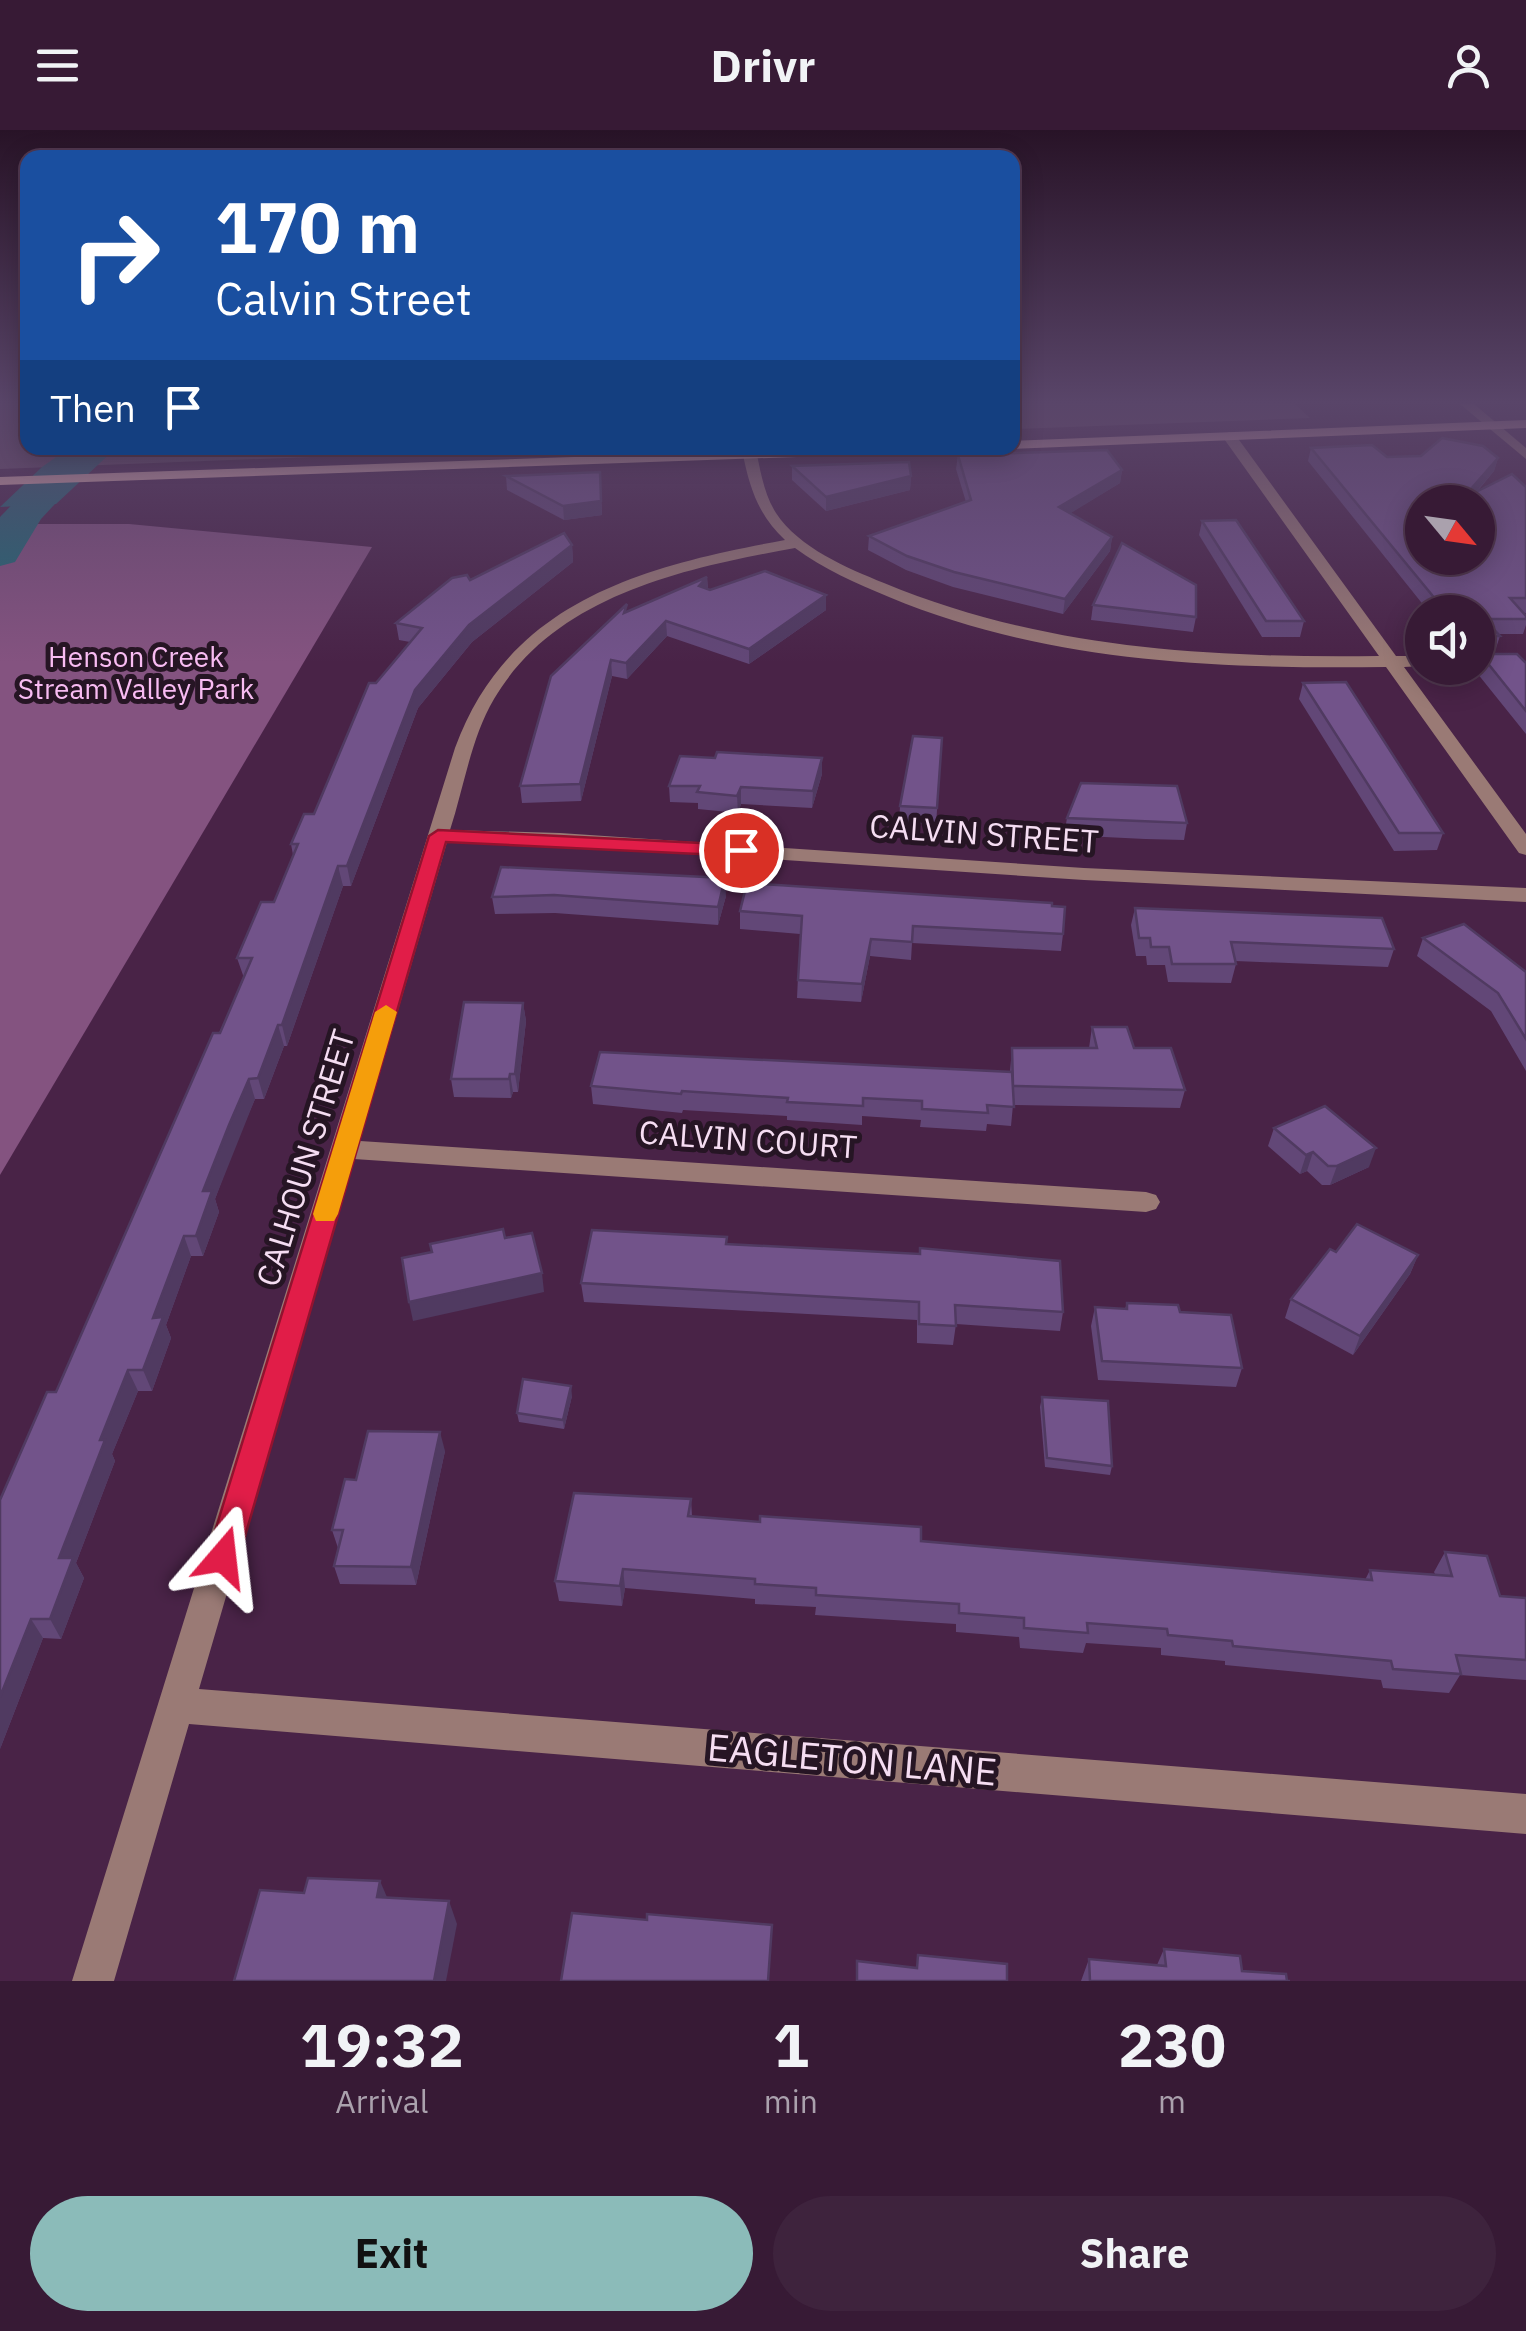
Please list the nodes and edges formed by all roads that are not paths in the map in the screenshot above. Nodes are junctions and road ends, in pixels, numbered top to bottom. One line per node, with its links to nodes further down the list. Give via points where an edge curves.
1 (759, 490): 3 (street)
2 (1268, 490): 4 (street)
3 (796, 543): 4 (street, via 893,595 1036,638 1192,660); 6 (street, CALHOUN STREET, via 706,560 620,589 535,640 487,696)
4 (1393, 662): 5 (street); 7 (street)
5 (1405, 662)
6 (438, 836): 8 (street, CALVIN STREET); 9 (street, CALHOUN STREET)
7 (1526, 849)
8 (1526, 894)
9 (345, 1149): 10 (street, CALVIN COURT); 11 (street, CALHOUN STREET)
10 (1146, 1202)
11 (179, 1706): 12 (street, EAGLETON LANE); 13 (street, CALHOUN STREET)
12 (1526, 1814)
13 (93, 1981)

